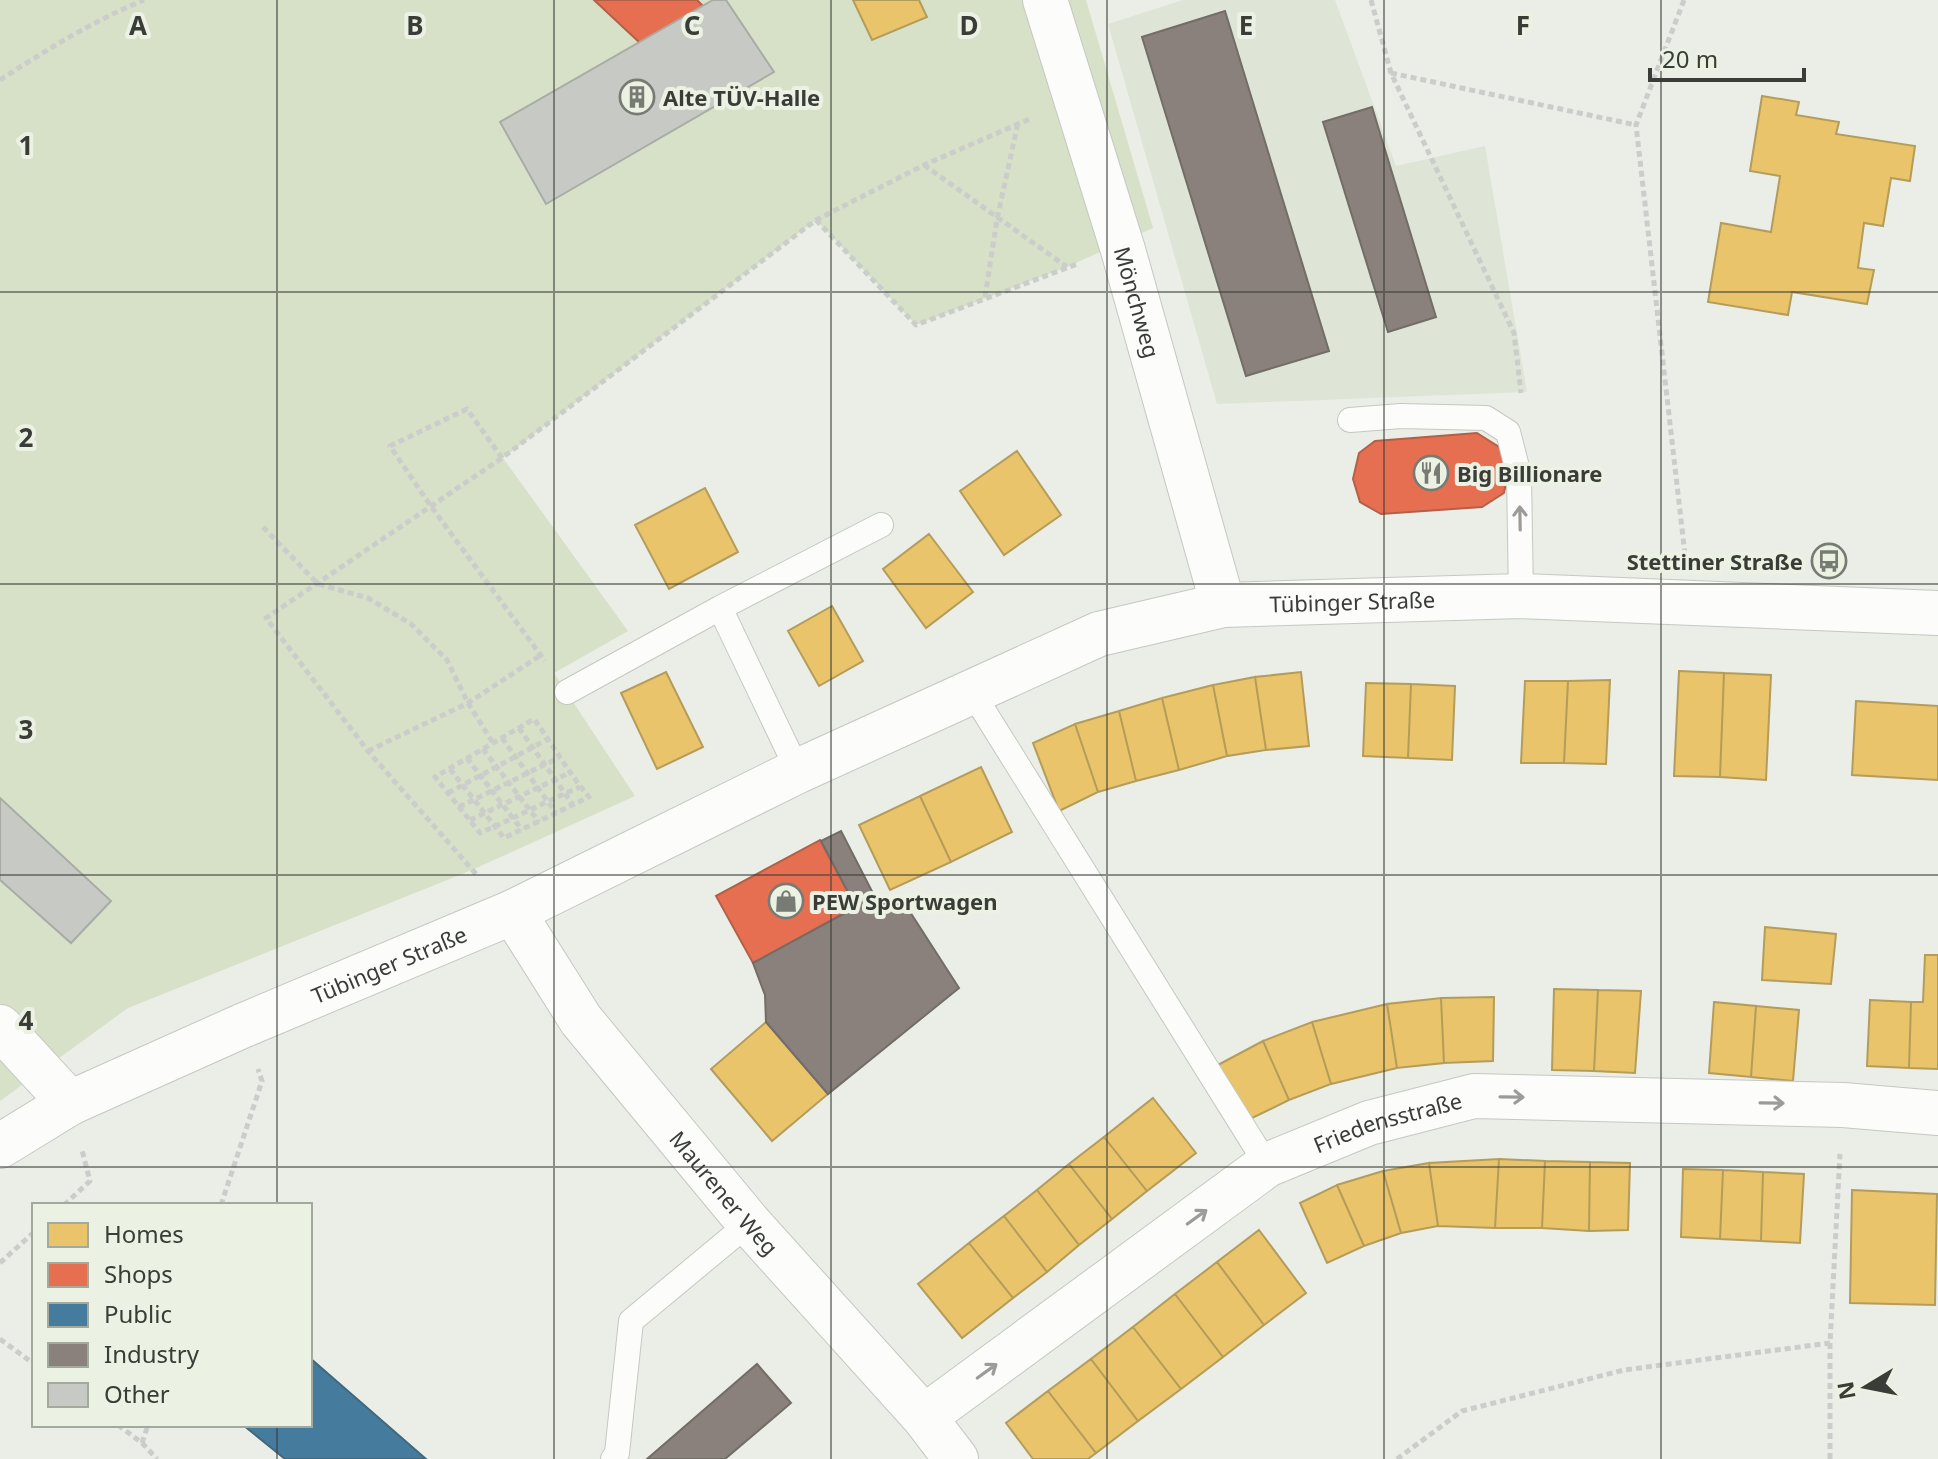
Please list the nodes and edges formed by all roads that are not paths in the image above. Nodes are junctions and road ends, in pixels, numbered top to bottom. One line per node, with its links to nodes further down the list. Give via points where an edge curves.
1 (1045, 0): 5 (street, Mönchweg, via 1123,250)
2 (1350, 420): 4 (lane, one-way to 2, via 1519,475 1508,432 1486,418)
3 (881, 525): 6 (lane)
4 (1521, 596): 5 (street, Tübinger Straße); 7 (street, Tübinger Straße)
5 (1223, 605): 9 (street, Tübinger Straße, via 1099,634)
6 (720, 608): 8 (lane); 10 (lane)
7 (1938, 613)
8 (567, 692)
9 (972, 692): 10 (street, Tübinger Straße); 16 (lane)
10 (798, 771): 11 (street, Tübinger Straße)
11 (513, 912): 13 (street, Tübinger Straße); 18 (street, Maurener Weg, via 581,1020)
12 (0, 1027): 13 (street)
13 (70, 1103): 15 (street, Tübinger Straße); 17 (street)
14 (1938, 1113): 16 (street, Friedensstraße, one-way to 14, via 1369,1123 1474,1096 1843,1105)
15 (0, 1146)
16 (1267, 1165): 19 (street, Friedensstraße, one-way to 16)
17 (0, 1178)
18 (749, 1223): 19 (street, Maurener Weg); 20 (lane, via 631,1321)
19 (924, 1417): 21 (street, Maurener Weg)
20 (613, 1459)
21 (956, 1459)

